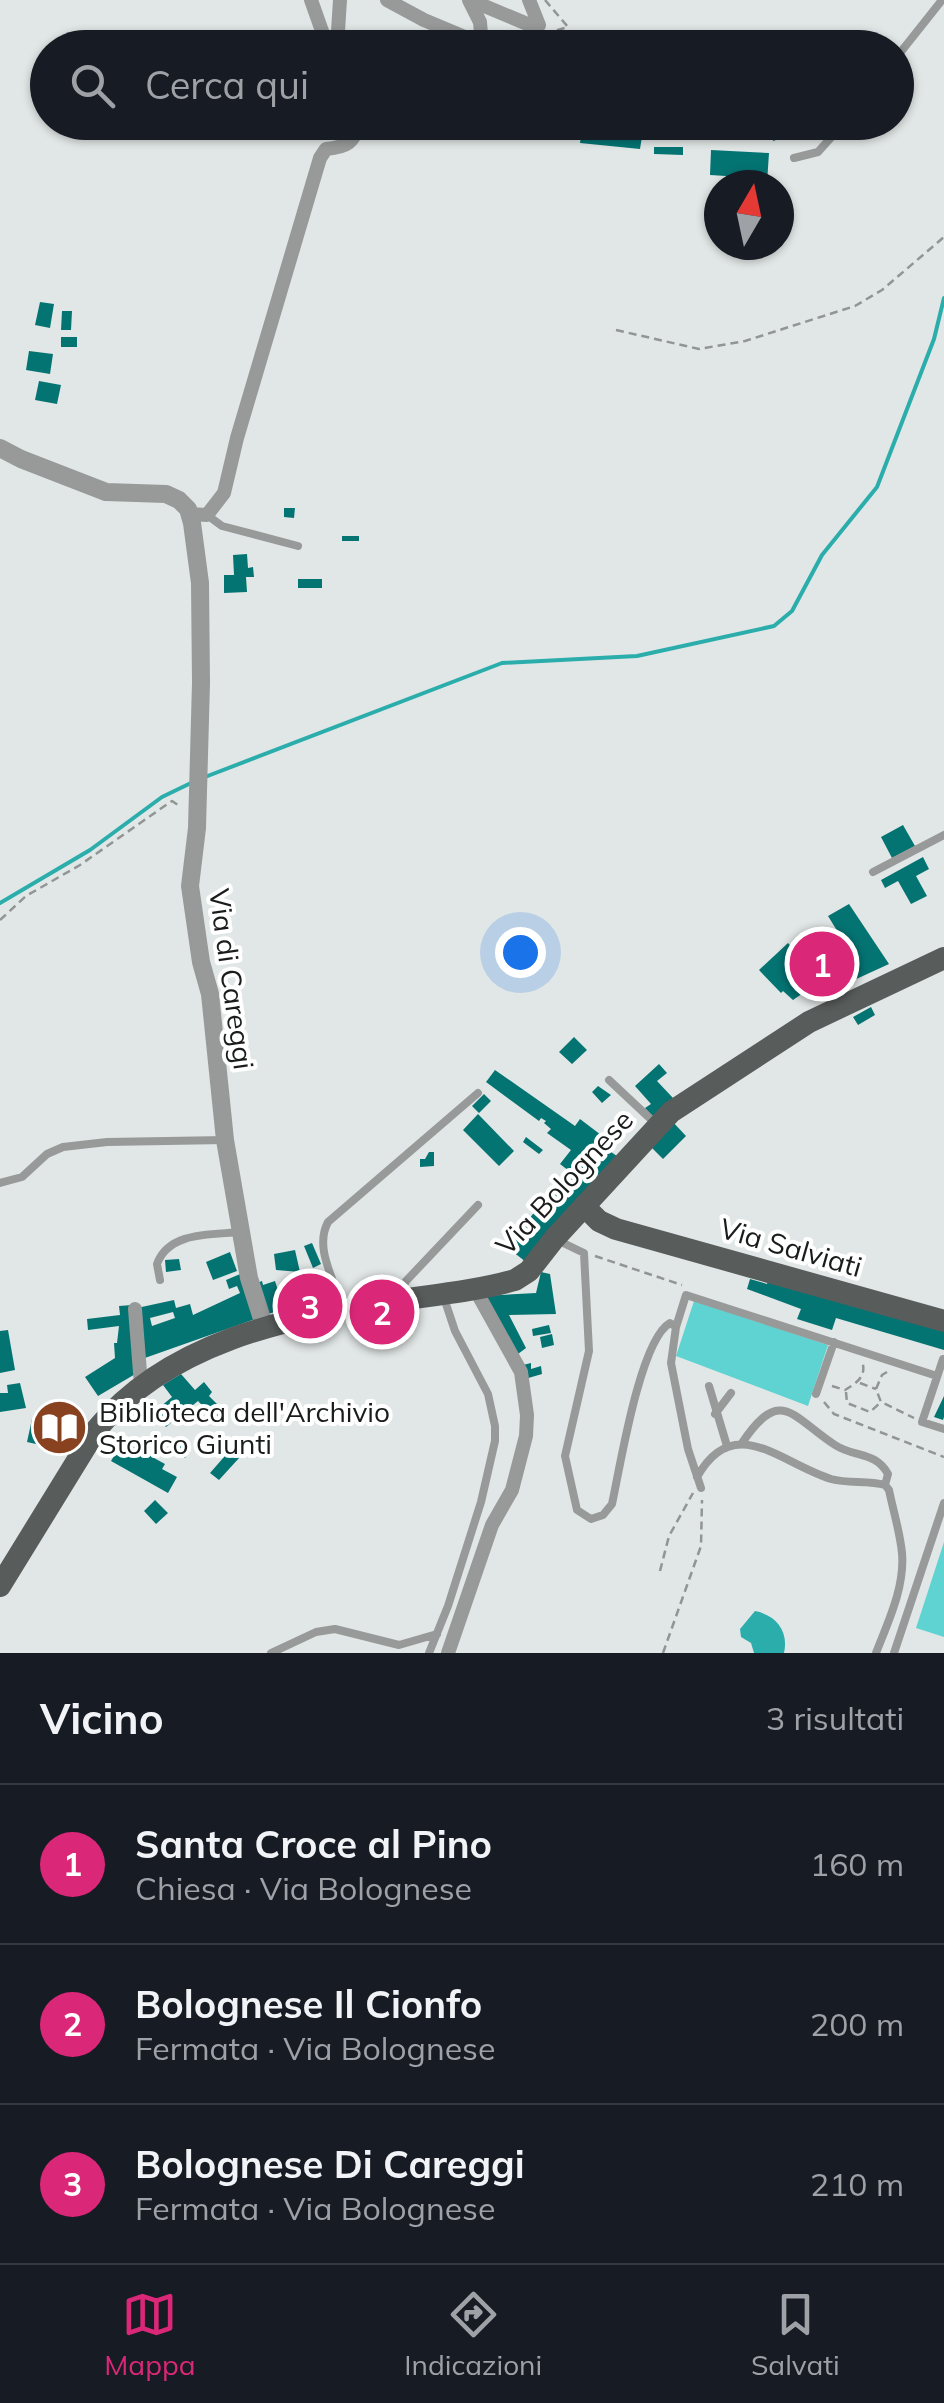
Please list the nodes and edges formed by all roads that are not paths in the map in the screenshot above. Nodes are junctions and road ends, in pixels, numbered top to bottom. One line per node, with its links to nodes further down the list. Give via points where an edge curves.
1 (311, 0): 7 (street)
2 (340, 0): 8 (street)
3 (387, 0): 9 (street)
4 (470, 0): 5 (street, via 537,28); 10 (street)
5 (529, 0)
6 (942, 0): 11 (lane)
7 (322, 30)
8 (338, 30)
9 (448, 30)
10 (481, 30)
11 (914, 35)
12 (355, 140): 16 (street, via 320,158 224,493)
13 (829, 140): 14 (lane, via 818,152)
14 (794, 158)
15 (0, 448): 16 (street, via 106,492 166,494)
16 (198, 515): 17 (lane); 24 (street, Via di Careggi, via 201,683 190,886)
17 (298, 546)
18 (944, 834): 19 (lane)
19 (873, 872)
20 (944, 958): 23 (main road, Via Bolognese, via 809,1022)
21 (609, 1080): 23 (lane)
22 (478, 1092): 35 (lane, via 328,1222 322,1246)
23 (657, 1125): 26 (main road, Via Bolognese)
24 (226, 1140): 25 (lane, via 62,1148 22,1177); 28 (street, Via di Careggi)
25 (0, 1183)
26 (591, 1200): 29 (main road, Via Bolognese); 36 (main road, Via Salviati, via 599,1220 622,1230)
27 (478, 1205): 33 (lane, via 406,1281)
28 (241, 1232): 30 (lane, via 168,1246 157,1264); 38 (street, Via di Careggi)
29 (554, 1238): 31 (main road, Via Bolognese, via 530,1271); 37 (lane, via 584,1253 589,1350 565,1456 582,1516 603,1515 612,1504 646,1357 664,1326)
30 (160, 1280)
31 (475, 1289): 32 (main road, Via Bolognese); 58 (street, via 521,1372 526,1436 512,1490 492,1525)
32 (444, 1294): 33 (main road, Via Bolognese); 55 (lane, via 454,1331 488,1394 495,1426 481,1502)
33 (398, 1300): 35 (main road, Via Bolognese)
34 (136, 1309): 42 (street)
35 (342, 1309): 38 (main road, Via Bolognese)
36 (944, 1321)
37 (676, 1327): 39 (lane, via 686,1295); 50 (lane, via 670,1363)
38 (265, 1328): 42 (main road, Via Bolognese, via 180,1360)
39 (834, 1342): 41 (lane); 45 (lane)
40 (943, 1359): 41 (lane)
41 (937, 1376): 47 (lane, via 922,1422)
42 (141, 1385): 54 (main road, Via Bolognese, via 96,1430)
43 (709, 1386): 46 (lane)
44 (731, 1393): 46 (lane)
45 (816, 1394)
46 (715, 1414): 49 (lane)
47 (944, 1429)
48 (742, 1443): 49 (lane); 52 (lane, via 844,1483); 52 (lane, via 765,1414 790,1412 840,1448 876,1458 888,1474)
49 (727, 1446): 51 (lane)
50 (688, 1449): 51 (lane); 51 (lane, via 699,1483)
51 (711, 1455)
52 (885, 1485): 59 (lane, via 902,1574)
53 (944, 1504): 60 (lane)
54 (0, 1586)
55 (437, 1634): 56 (lane, via 399,1645 316,1632); 57 (lane)
56 (270, 1653)
57 (429, 1653)
58 (448, 1653)
59 (876, 1653)
60 (894, 1653)

